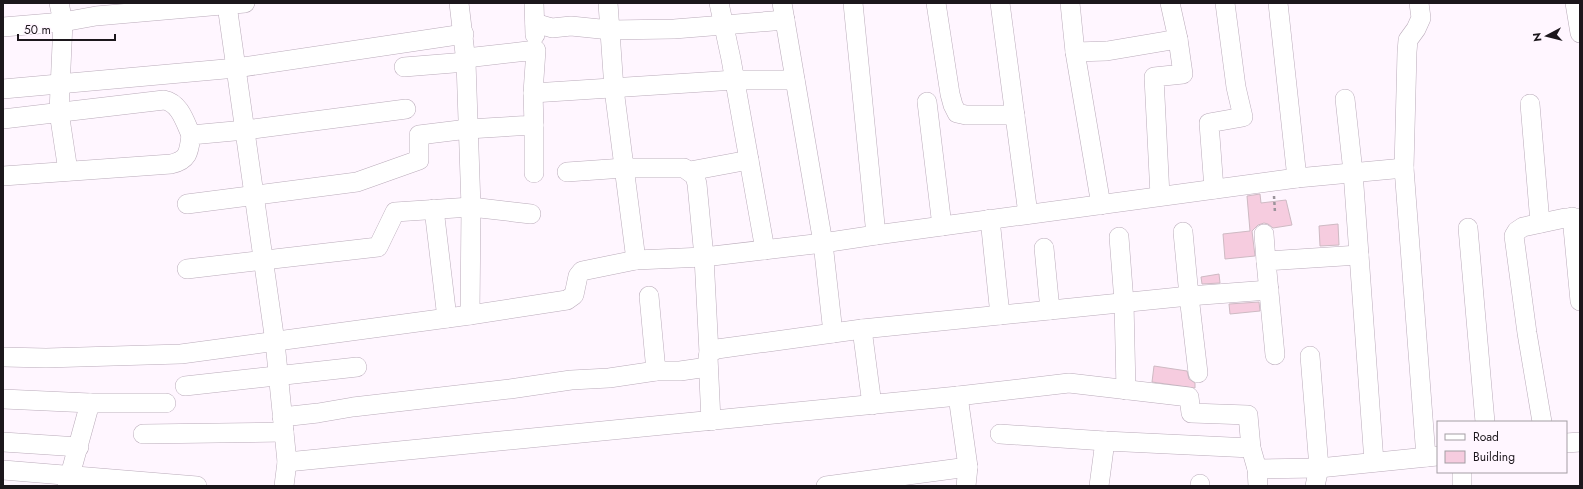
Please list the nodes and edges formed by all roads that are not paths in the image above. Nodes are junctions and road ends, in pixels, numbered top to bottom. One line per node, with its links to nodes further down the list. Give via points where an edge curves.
1 (59, 3): 18 (street)
2 (459, 3): 23 (street)
3 (534, 3): 19 (street)
4 (608, 3): 22 (street)
5 (719, 3): 20 (street)
6 (853, 3): 74 (street)
7 (936, 3): 42 (street, via 950,94 957,112 966,115)
8 (1000, 3): 42 (street)
9 (1070, 3): 27 (street)
10 (1170, 3): 25 (street)
11 (1225, 3): 58 (street, via 1236,87 1243,117 1209,123)
12 (1278, 3): 57 (street)
13 (1419, 3): 50 (street, via 1421,18 1408,40)
14 (1575, 3): 24 (street)
15 (236, 4): 16 (street); 30 (street)
16 (95, 10): 18 (street)
17 (784, 11): 20 (street); 32 (street)
18 (63, 22): 21 (street); 33 (street)
19 (535, 23): 22 (street, via 552,28 571,26); 26 (street)
20 (724, 24): 22 (street, via 674,29); 31 (street)
21 (3, 27)
22 (610, 30): 35 (street)
23 (464, 34): 28 (street); 30 (street)
24 (1580, 34)
25 (1178, 39): 27 (street, via 1107,51); 60 (street, via 1183,74 1154,77)
26 (536, 50): 28 (street); 36 (street)
27 (1075, 52): 62 (street)
28 (466, 60): 29 (street); 45 (street)
29 (404, 66)
30 (236, 68): 33 (street); 46 (street)
31 (735, 80): 32 (street); 35 (street); 48 (street)
32 (795, 80): 76 (street)
33 (60, 84): 34 (street); 41 (street)
34 (3, 89)
35 (614, 89): 36 (street); 49 (street)
36 (533, 93): 44 (street)
37 (1345, 99): 54 (street)
38 (927, 102): 70 (street)
39 (1530, 104): 69 (street)
40 (406, 109): 46 (street)
41 (59, 112): 43 (street); 47 (street, via 170,101 176,105); 51 (street)
42 (1015, 115): 66 (street)
43 (3, 119)
44 (534, 125): 45 (street); 55 (street)
45 (468, 129): 59 (street, via 419,135 420,160 357,182); 63 (street)
46 (245, 130): 47 (street); 59 (street)
47 (190, 135): 51 (street, via 186,157 179,162)
48 (749, 160): 53 (street); 78 (street)
49 (624, 168): 52 (street); 53 (street, via 684,168); 81 (street)
50 (1404, 168): 54 (street); 124 (street)
51 (68, 171): 56 (street)
52 (567, 172)
53 (690, 172): 80 (street, via 698,184)
54 (1353, 172): 57 (street); 79 (street)
55 (534, 174)
56 (3, 176)
57 (1297, 178): 58 (street)
58 (1214, 189): 60 (street)
59 (254, 195): 61 (street); 82 (street)
60 (1160, 196): 62 (street)
61 (187, 204)
62 (1101, 205): 66 (street)
63 (471, 207): 64 (street); 65 (street); 91 (street)
64 (434, 209): 82 (street, via 396,212 378,247); 93 (street)
65 (531, 214)
66 (1028, 214): 68 (street)
67 (1576, 218): 69 (street); 88 (street)
68 (990, 219): 70 (street); 92 (street)
69 (1540, 223): 114 (street, via 1523,227 1514,236)
70 (942, 226): 74 (street)
71 (1468, 228): 113 (street)
72 (1183, 232): 87 (street)
73 (1264, 234): 83 (street)
74 (876, 235): 76 (street)
75 (1119, 237): 89 (street)
76 (823, 243): 78 (street); 95 (street)
77 (1044, 248): 90 (street)
78 (765, 250): 80 (street)
79 (1359, 255): 83 (street); 126 (street)
80 (704, 257): 81 (street); 100 (street)
81 (636, 260): 91 (street, via 582,271 578,276 574,295 567,300)
82 (264, 261): 84 (street); 96 (street)
83 (1266, 261): 85 (street)
84 (187, 269)
85 (1269, 290): 87 (street); 97 (street)
86 (649, 296): 102 (street)
87 (1189, 296): 89 (street); 103 (street)
88 (1580, 301)
89 (1124, 302): 90 (street); 106 (street)
90 (1050, 310): 92 (street)
91 (470, 315): 93 (street)
92 (1000, 315): 94 (street)
93 (447, 318): 96 (street)
94 (862, 329): 95 (street); 111 (street)
95 (833, 333): 100 (street, via 717,349)
96 (275, 342): 99 (street, via 181,354); 104 (street)
97 (1274, 355)
98 (1310, 356): 128 (street)
99 (3, 358)
100 (709, 360): 102 (street, via 680,371); 112 (street)
101 (357, 367): 104 (street)
102 (656, 371): 115 (street, via 353,407 318,413)
103 (1198, 373)
104 (279, 376): 105 (street); 115 (street)
105 (185, 386)
106 (1126, 390): 107 (street, via 1070,383); 123 (street, via 1189,397 1191,413 1248,415)
107 (958, 396): 111 (street); 127 (street)
108 (3, 399): 109 (street)
109 (90, 403): 110 (street); 122 (street)
110 (166, 403)
111 (872, 405): 112 (street)
112 (711, 421): 125 (street)
113 (1485, 421)
114 (1542, 421)
115 (283, 424): 116 (street); 125 (street)
116 (143, 434)
117 (1000, 434): 118 (street)
118 (1105, 441): 123 (street); 137 (street)
119 (3, 442): 122 (street)
120 (1580, 442): 121 (street)
121 (1567, 443)
122 (79, 447): 132 (street)
123 (1251, 448): 131 (street)
124 (1432, 456): 126 (street)
125 (287, 462): 134 (street)
126 (1374, 462): 128 (street)
127 (968, 467): 135 (street); 136 (street)
128 (1319, 468): 131 (street); 138 (street)
129 (3, 470): 132 (street)
130 (1462, 473): 139 (street)
131 (1258, 478)
132 (68, 481): 133 (street)
133 (197, 486)
134 (284, 486)
135 (826, 486)
136 (966, 486)
137 (1099, 486)
138 (1315, 486)
139 (1462, 486)

